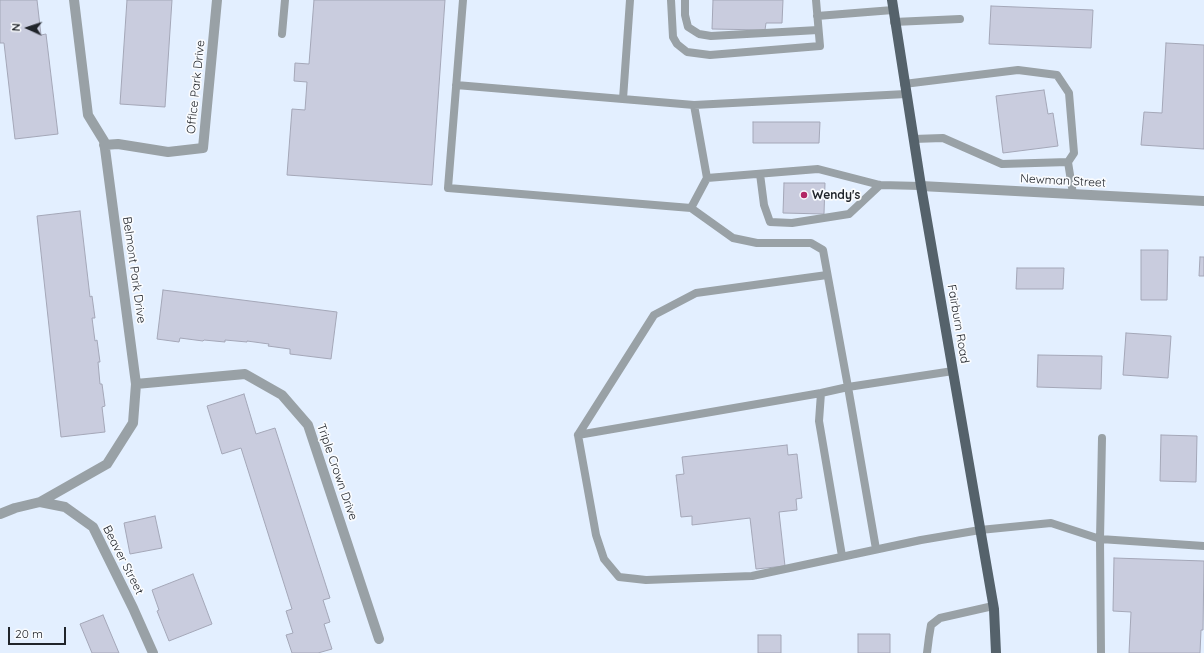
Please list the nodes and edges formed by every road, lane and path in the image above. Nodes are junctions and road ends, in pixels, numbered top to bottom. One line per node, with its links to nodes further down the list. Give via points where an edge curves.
1 (74, 0): 21 (street, Belmont Park Drive, via 88,115)
2 (217, 0): 21 (street, Office Park Drive, via 203,148 168,152 118,144)
3 (286, 0): 14 (lane)
4 (463, 0): 15 (lane)
5 (630, 0): 18 (lane)
6 (671, 0): 13 (lane, via 673,37 687,52 710,55 820,46)
7 (685, 0): 13 (lane, via 688,27 699,34 711,36)
8 (816, 0): 10 (lane)
9 (892, 5): 10 (lane); 12 (main road, Fairburn Road)
10 (817, 16): 13 (lane)
11 (960, 19): 12 (lane)
12 (894, 22): 16 (main road, Fairburn Road)
13 (818, 30)
14 (282, 34)
15 (456, 84): 18 (lane); 29 (lane, via 448,188)
16 (904, 84): 17 (main road, Fairburn Road); 22 (lane, via 1018,70 1057,75 1070,93 1074,153)
17 (906, 94): 19 (lane); 20 (main road, Fairburn Road)
18 (623, 99): 19 (lane)
19 (694, 105): 24 (lane)
20 (914, 139): 22 (lane, via 943,138 1002,164); 26 (main road, Fairburn Road)
21 (104, 145): 32 (street, Belmont Park Drive)
22 (1068, 162): 27 (lane)
23 (760, 174): 24 (lane); 25 (lane, via 818,170); 25 (lane, via 764,205 770,222 792,223 850,214)
24 (707, 178): 29 (lane)
25 (880, 185): 26 (lane)
26 (921, 186): 27 (street, Newman Street); 31 (main road, Fairburn Road)
27 (1072, 194): 28 (street, Newman Street)
28 (1204, 201)
29 (691, 208): 30 (lane, via 733,238 757,242 811,243 822,250)
30 (827, 275): 33 (lane); 35 (lane, via 696,293 654,316)
31 (953, 371): 33 (lane); 39 (main road, Fairburn Road)
32 (136, 384): 37 (street, Belmont Park Drive, via 133,423 107,464); 45 (street, Triple Crown Drive, via 245,374 282,395 308,424)
33 (848, 387): 34 (lane); 42 (lane)
34 (821, 394): 35 (lane); 43 (lane, via 819,421)
35 (578, 435): 43 (lane, via 596,535 604,559 619,577 646,580 752,576)
36 (1102, 438): 40 (lane)
37 (40, 502): 38 (street, Beaver Street); 46 (street, Beaver Street, via 65,507 93,527)
38 (0, 514)
39 (980, 530): 40 (lane, via 1051,523); 42 (lane); 44 (main road, Fairburn Road)
40 (1100, 538): 41 (lane); 49 (lane)
41 (1204, 546)
42 (876, 549): 43 (lane)
43 (842, 556)
44 (993, 606): 47 (lane, via 940,618 931,625); 48 (main road, Fairburn Road)
45 (379, 639)
46 (153, 653)
47 (927, 653)
48 (996, 653)
49 (1101, 653)

